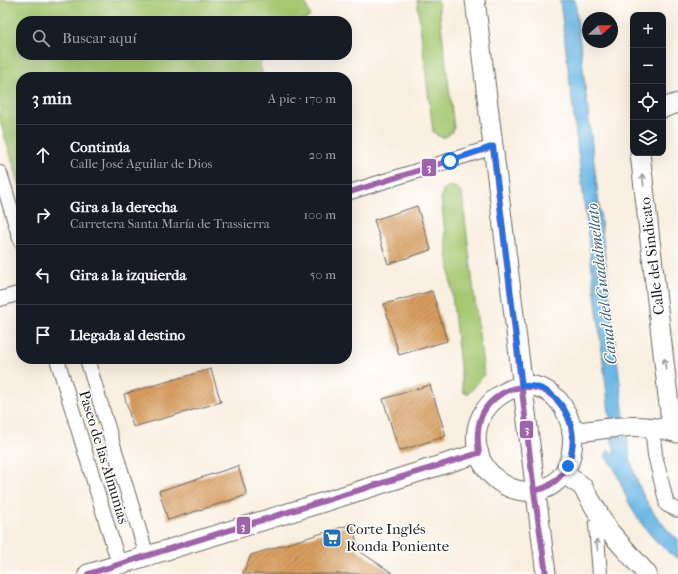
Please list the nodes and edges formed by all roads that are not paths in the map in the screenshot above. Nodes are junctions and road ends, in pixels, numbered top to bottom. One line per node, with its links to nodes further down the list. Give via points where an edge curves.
1 (474, 0): 4 (street)
2 (678, 102): 3 (street)
3 (666, 107)
4 (493, 146): 7 (street); 13 (street)
5 (640, 156): 15 (street, Calle del Sindicato, one-way to 5)
6 (0, 173): 8 (street)
7 (352, 191)
8 (16, 226)
9 (16, 294): 10 (street)
10 (0, 299)
11 (59, 364): 23 (street, Paseo de las Almunias)
12 (89, 364): 22 (street, Paseo de las Almunias)
13 (522, 386): 16 (street, via 541,388 553,396 567,415); 17 (street, via 503,392 486,408 477,430); 19 (street)
14 (652, 426): 15 (street); 16 (street); 20 (street, via 655,455 667,506)
15 (675, 432)
16 (572, 433): 18 (street, via 572,451)
17 (479, 453): 19 (street, via 486,468 500,482 514,489); 22 (street)
18 (564, 474): 19 (street, via 548,487); 21 (street, via 582,486)
19 (534, 491): 25 (street)
20 (678, 510)
21 (603, 520): 26 (street, one-way to 21, via 596,525); 27 (street, via 609,531)
22 (147, 556): 23 (street)
23 (119, 564): 24 (street)
24 (88, 574)
25 (546, 574)
26 (600, 574)
27 (647, 574)

